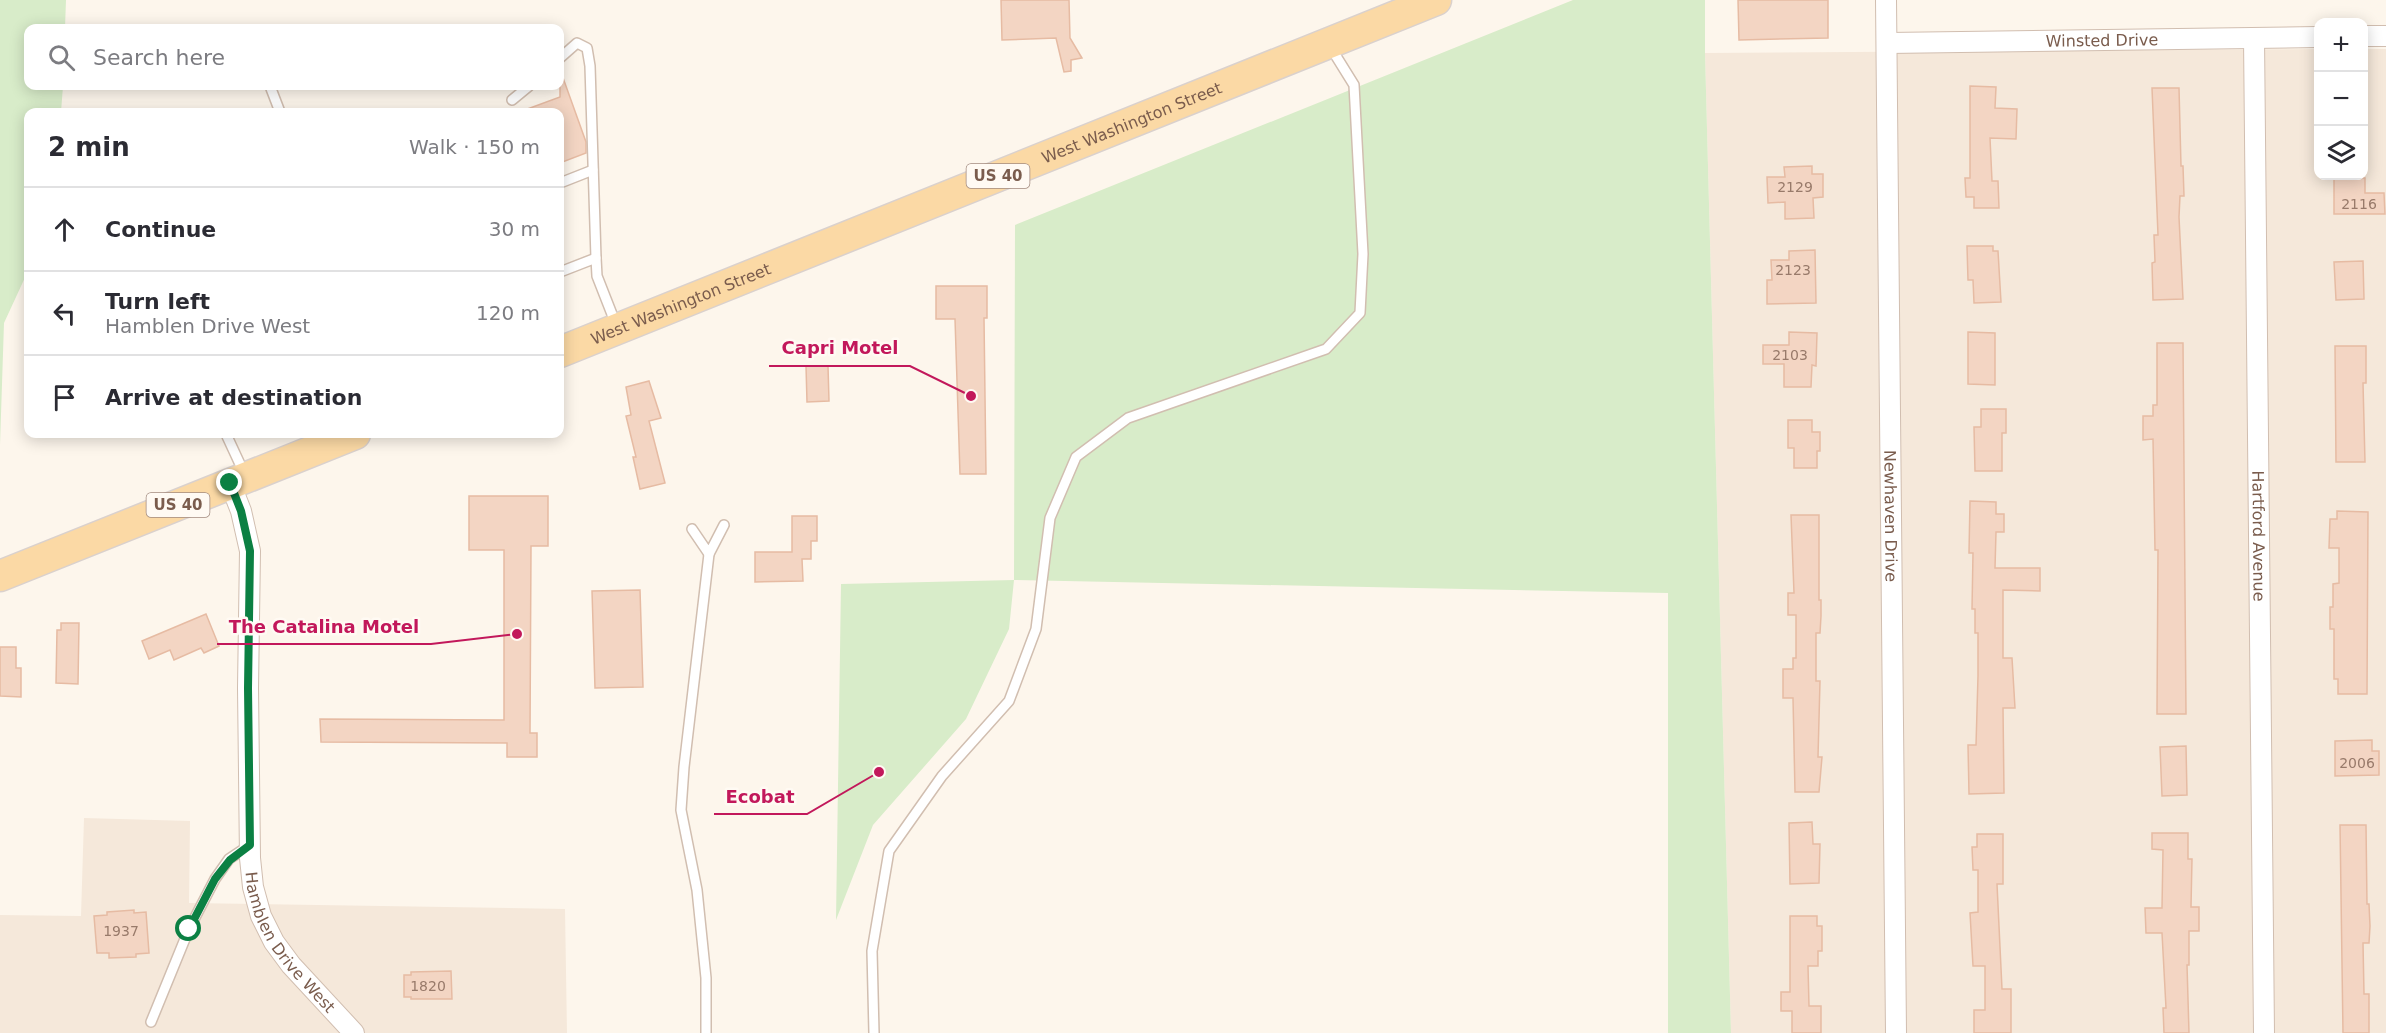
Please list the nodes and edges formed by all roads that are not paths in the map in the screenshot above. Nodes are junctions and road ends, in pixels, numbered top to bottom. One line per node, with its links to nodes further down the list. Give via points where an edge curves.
1 (1436, 0): 7 (main road, West Washington Street / US 40)
2 (1886, 0): 8 (street, Newhaven Drive)
3 (2368, 36): 4 (street)
4 (2386, 36)
5 (2314, 37): 6 (street, Winsted Drive)
6 (2254, 38): 8 (street, Winsted Drive); 33 (street, Hartford Avenue)
7 (1328, 43): 18 (main road, West Washington Street / US 40); 31 (lane, via 1354,85 1363,254 1360,313 1326,349 1128,418 1076,457 1050,518 1036,629 1009,701 942,776 889,851 872,951)
8 (1888, 43): 32 (street, Newhaven Drive)
9 (564, 54): 14 (lane, via 577,43 587,48)
10 (272, 90): 13 (lane)
11 (524, 90): 12 (lane)
12 (512, 100)
13 (278, 108)
14 (593, 170): 15 (lane); 16 (lane)
15 (564, 181)
16 (596, 258): 17 (lane); 18 (lane, via 597,276)
17 (564, 270)
18 (617, 328): 19 (main road, West Washington Street / US 40)
19 (564, 350)
20 (227, 438): 22 (lane)
21 (345, 438): 22 (main road, US 40)
22 (238, 480): 26 (main road, US 40); 27 (street, Hamblen Drive West, via 250,551)
23 (724, 525): 25 (lane)
24 (692, 529): 25 (lane)
25 (709, 554): 30 (lane, via 681,810 697,890 706,978)
26 (0, 576)
27 (250, 845): 28 (lane, via 230,860 201,905); 29 (street, Hamblen Drive West, via 255,897 274,942)
28 (151, 1022)
29 (354, 1033)
30 (706, 1033)
31 (874, 1033)
32 (1896, 1033)
33 (2264, 1033)

